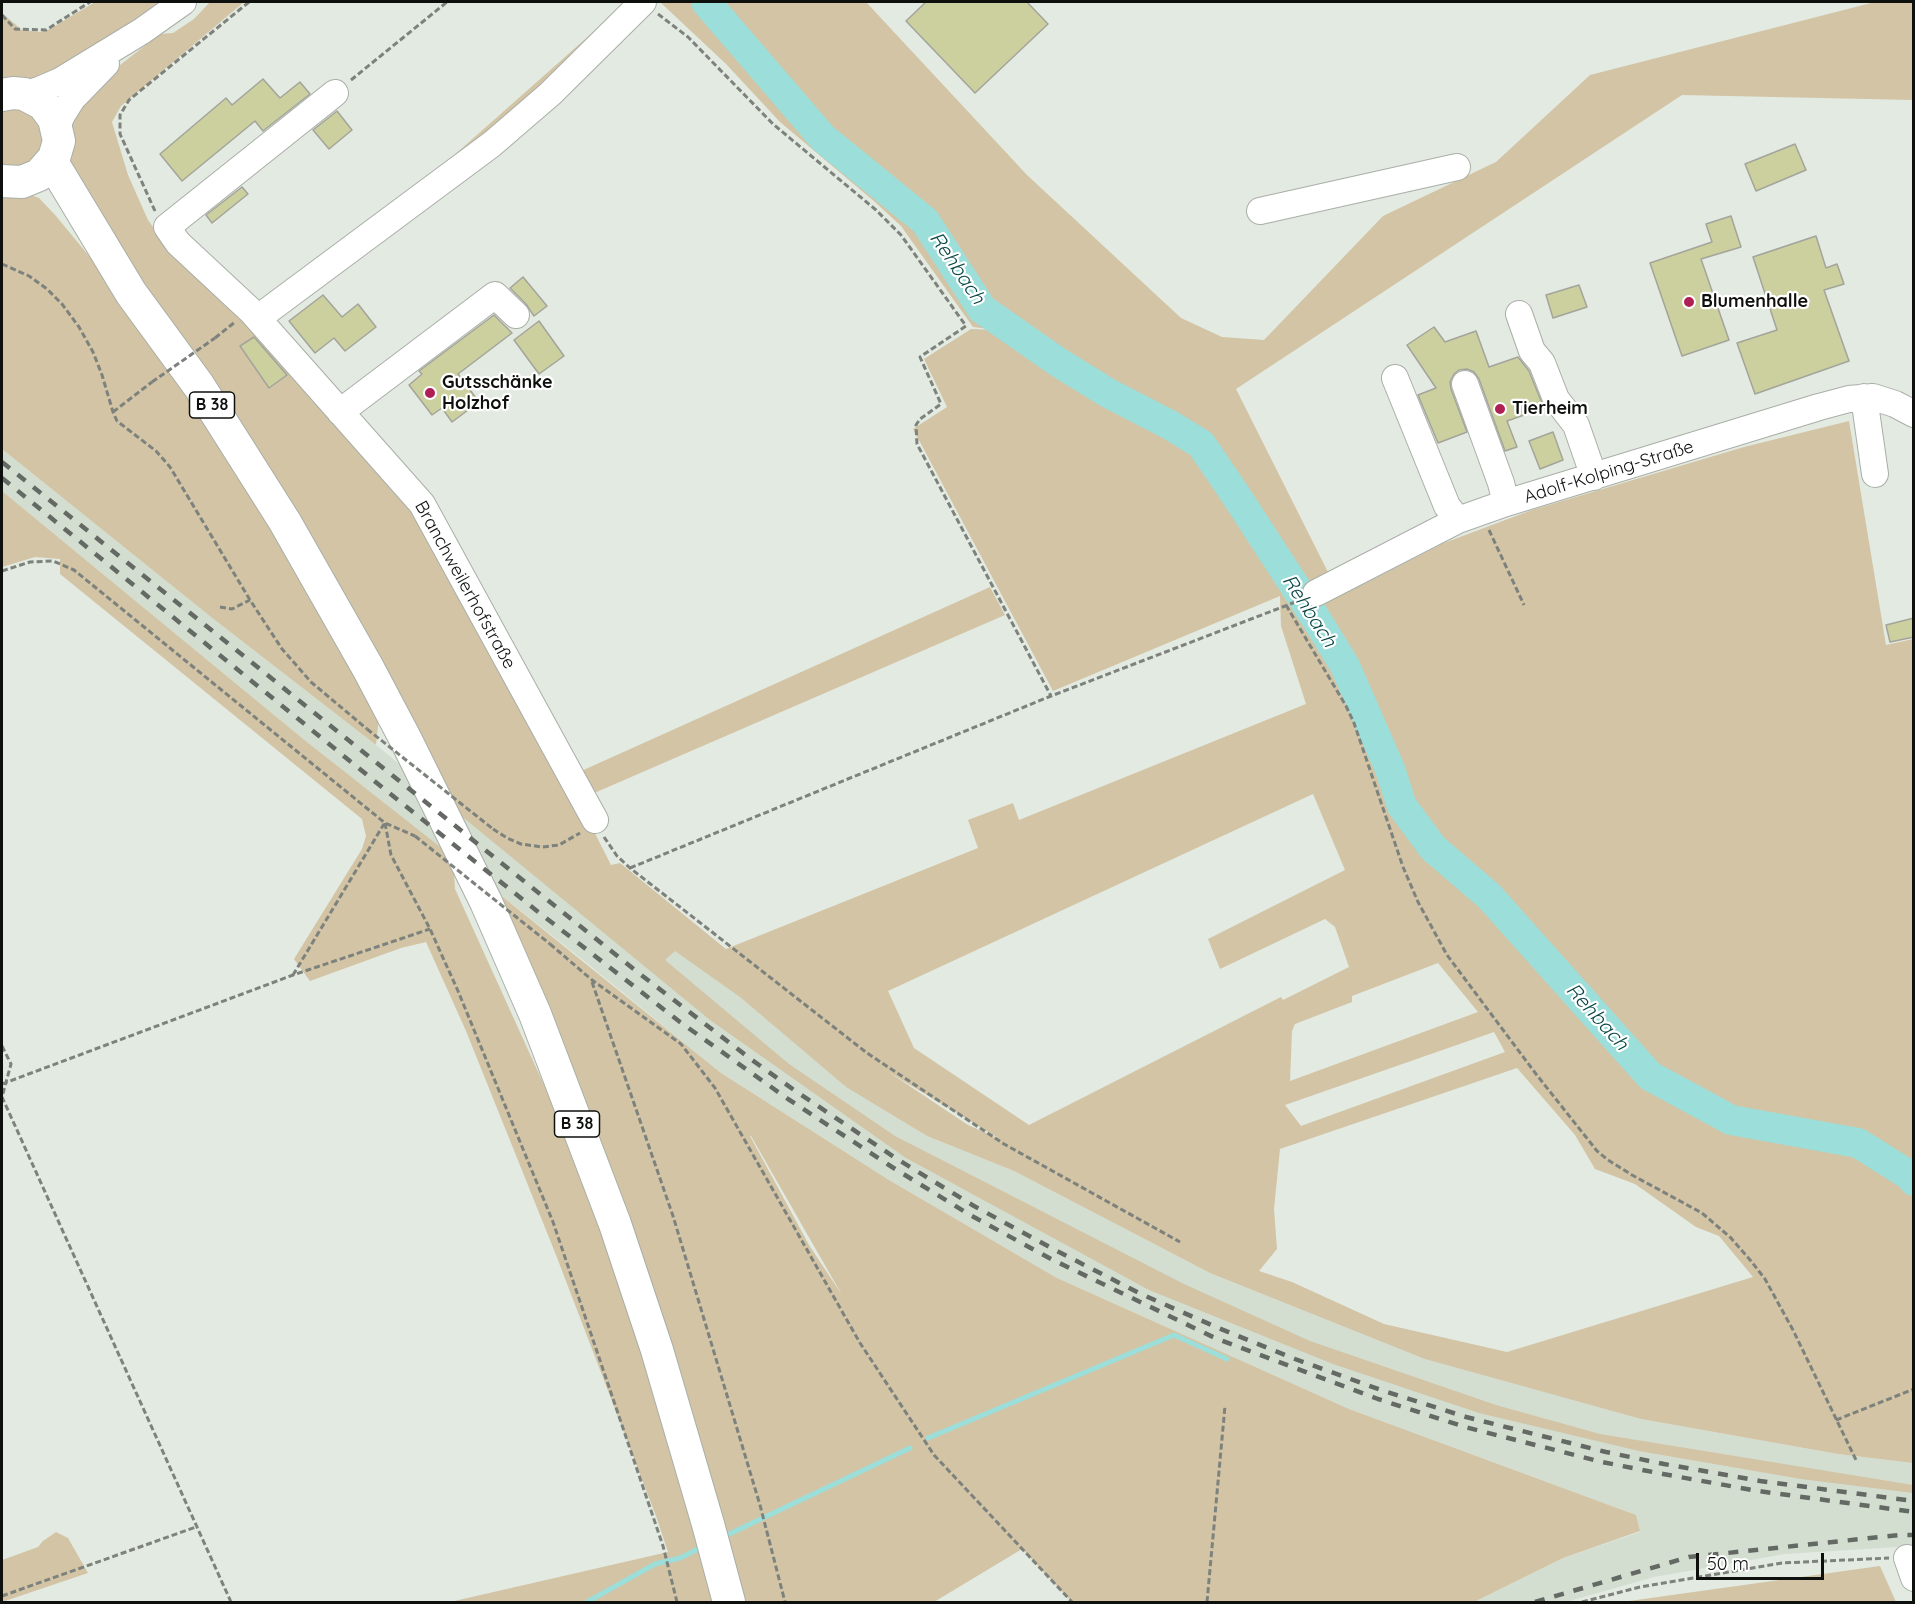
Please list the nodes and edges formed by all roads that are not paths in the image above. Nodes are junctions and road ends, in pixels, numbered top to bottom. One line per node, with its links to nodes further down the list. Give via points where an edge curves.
1 (183, 2): 3 (street)
2 (643, 2): 14 (street, via 550,94 492,144)
3 (142, 31): 5 (street, via 53,85); 6 (street, via 72,99)
4 (335, 93): 14 (street, Branchweilerhofstraße, via 167,227 178,243)
5 (8, 94): 6 (main road, via 43,104)
6 (57, 127): 7 (main road, via 59,141)
7 (52, 162): 9 (main road, via 43,172); 11 (main road, B 38)
8 (1457, 167): 10 (street)
9 (14, 181): 11 (main road, B 38, via 44,194)
10 (1260, 211)
11 (131, 293): 26 (main road, B 38, via 199,386 285,522 374,678 486,902 535,1014 615,1224 657,1350)
12 (1519, 314): 21 (street, via 1556,399 1576,425)
13 (516, 315): 18 (street, via 495,295)
14 (258, 318): 18 (street, Branchweilerhofstraße)
15 (1395, 378): 23 (street, via 1447,506)
16 (1465, 384): 22 (street)
17 (1863, 397): 19 (street, Adolf-Kolping-Straße, via 1883,399); 20 (street); 21 (street, Adolf-Kolping-Straße)
18 (340, 412): 25 (street, Branchweilerhofstraße, via 422,504)
19 (1914, 414)
20 (1875, 474)
21 (1594, 477): 22 (street, Adolf-Kolping-Straße)
22 (1506, 503): 23 (street, Adolf-Kolping-Straße)
23 (1469, 516): 24 (street, Adolf-Kolping-Straße)
24 (1316, 593)
25 (595, 820)
26 (729, 1602)

